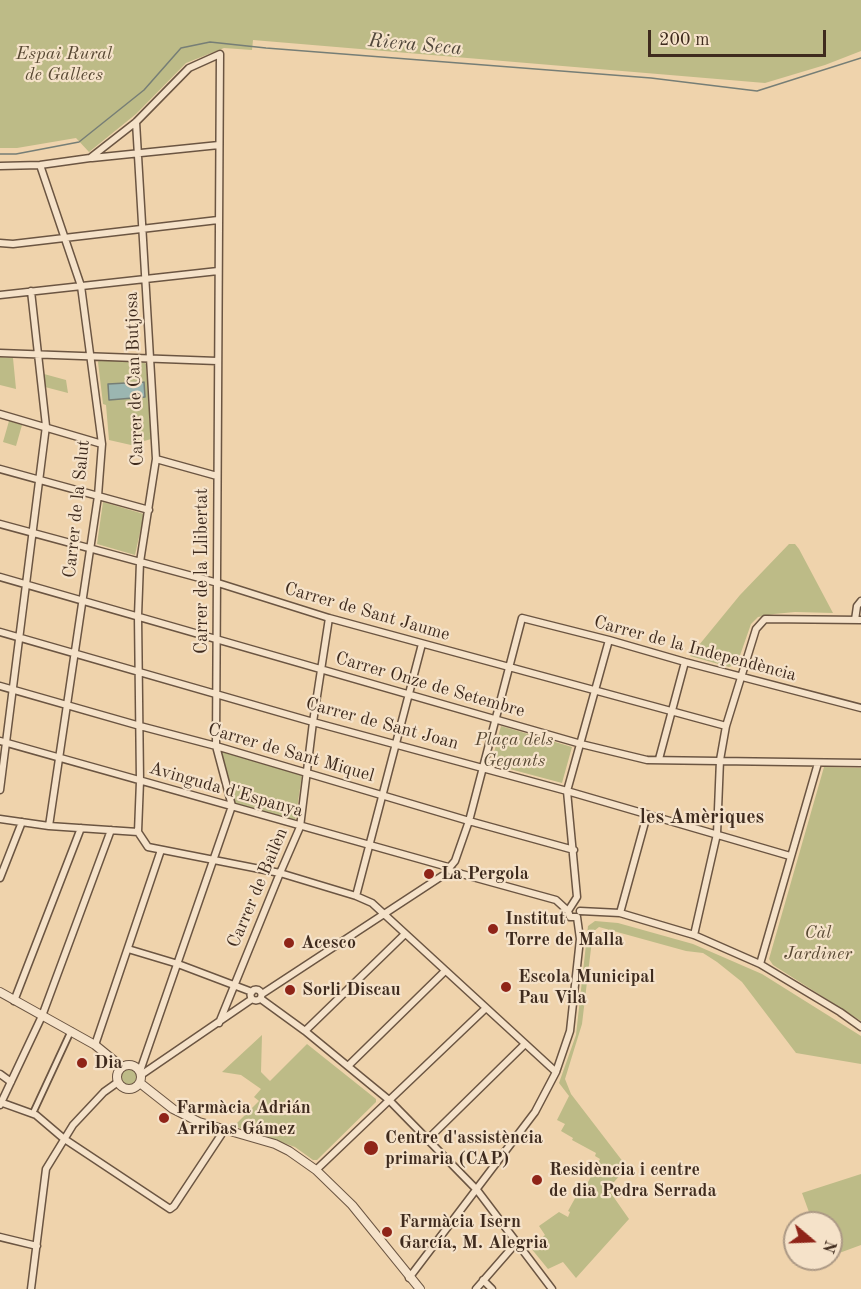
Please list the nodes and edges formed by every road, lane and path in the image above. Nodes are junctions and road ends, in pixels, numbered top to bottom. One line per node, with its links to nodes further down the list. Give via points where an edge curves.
1 (135, 122): 2 (street, Carrer de la Llibertat, via 189,68 220,54); 3 (street, Carrer de Can Butjosa); 4 (street)
2 (219, 145): 3 (street); 7 (street, Carrer de la Llibertat)
3 (137, 154): 4 (street); 8 (street, Carrer de Can Butjosa)
4 (90, 158): 5 (street)
5 (40, 165): 6 (street); 9 (street, Carrer de la Salut)
6 (0, 166)
7 (218, 220): 8 (street); 11 (street, Carrer de la Llibertat)
8 (142, 229): 9 (street); 12 (street, Carrer de Can Butjosa)
9 (64, 238): 10 (street); 13 (street, Carrer de la Salut)
10 (0, 243)
11 (218, 271): 12 (street); 20 (street, Carrer de la Llibertat)
12 (146, 280): 13 (street); 19 (street, Carrer de Can Butjosa)
13 (81, 286): 14 (street); 18 (street, Carrer de la Salut)
14 (31, 291): 15 (street); 17 (street)
15 (0, 295)
16 (0, 353): 17 (street)
17 (38, 354): 18 (street); 22 (street)
18 (91, 357): 19 (street); 23 (street, Carrer de la Salut)
19 (150, 358): 20 (street); 24 (street, Carrer de Can Butjosa)
20 (217, 361): 26 (street, Carrer de la Llibertat)
21 (0, 414): 22 (street)
22 (46, 426): 23 (street); 27 (street)
23 (102, 444): 28 (street, Carrer de la Salut)
24 (156, 459): 26 (street); 29 (street, Carrer de Can Butjosa)
25 (0, 469): 27 (street)
26 (217, 476): 35 (street, Carrer de la Llibertat)
27 (38, 479): 28 (street); 31 (street)
28 (98, 496): 29 (street); 32 (street, Carrer de la Salut)
29 (148, 510): 33 (street, Carrer de Can Butjosa)
30 (0, 524): 31 (street, Carrer de Sant Jaume)
31 (32, 532): 32 (street, Carrer de Sant Jaume); 36 (street)
32 (90, 548): 33 (street, Carrer de Sant Jaume); 37 (street, Carrer de la Salut)
33 (140, 562): 35 (street, Carrer de Sant Jaume); 39 (street, Carrer de Can Butjosa)
34 (0, 577): 36 (street, Carrer Onze de Setembre)
35 (218, 583): 40 (street, Carrer de Sant Jaume); 44 (street, Carrer de la Llibertat)
36 (25, 584): 37 (street, Carrer Onze de Setembre); 43 (street)
37 (82, 600): 39 (street, Carrer Onze de Setembre); 47 (street, Carrer de la Salut)
38 (861, 601): 41 (street, via 857,606)
39 (138, 616): 44 (street, Carrer Onze de Setembre); 51 (street, Carrer de Can Butjosa)
40 (329, 618): 46 (street, Carrer de Sant Jaume); 50 (street, Carrer de Bailèn)
41 (858, 620): 52 (street, via 765,619 756,628)
42 (0, 632): 43 (street, Carrer de Sant Joan)
43 (18, 638): 47 (street, Carrer de Sant Joan); 54 (street)
44 (216, 638): 50 (street, Carrer Onze de Setembre); 56 (street, Carrer de la Llibertat)
45 (609, 640): 48 (street, Carrer de la Independència); 49 (street, Carrer de la Independència, via 522,618); 55 (street)
46 (422, 644): 49 (street, Carrer de Sant Jaume); 57 (street)
47 (75, 655): 51 (street, Carrer de Sant Joan); 58 (street, Carrer de la Salut)
48 (685, 662): 52 (street, Carrer de la Independència); 60 (street)
49 (509, 667): 55 (street, Carrer de Sant Jaume); 61 (street)
50 (321, 669): 57 (street, Carrer Onze de Setembre); 62 (street, Carrer de Bailèn)
51 (139, 671): 56 (street, Carrer de Sant Joan); 63 (street, Carrer de Can Butjosa)
52 (742, 677): 59 (street, Carrer de la Independència); 64 (street)
53 (0, 686): 54 (street, Carrer de Sant Miquel)
54 (14, 689): 58 (street, Carrer de Sant Miquel); 65 (street)
55 (596, 691): 60 (street, Carrer de Sant Jaume); 67 (street)
56 (216, 694): 62 (street, Carrer de Sant Joan); 68 (street, Carrer de la Llibertat)
57 (410, 695): 61 (street, Carrer Onze de Setembre); 66 (street)
58 (68, 706): 63 (street, Carrer de Sant Miquel); 69 (street, Carrer de la Salut)
59 (861, 708)
60 (673, 711): 64 (street, Carrer de Sant Jaume); 70 (street)
61 (495, 719): 67 (street, Carrer Onze de Setembre); 74 (street)
62 (313, 722): 66 (street, Carrer de Sant Joan); 75 (street, Carrer de Bailèn)
63 (140, 726): 68 (street, Carrer de Sant Miquel); 76 (street, Carrer de Can Butjosa)
64 (726, 726): 71 (street)
65 (4, 742): 69 (street, Avinguda d'Espanya); 77 (street)
66 (396, 744): 74 (street, Carrer de Sant Joan); 79 (street)
67 (581, 744): 70 (street, Carrer Onze de Setembre, via 647,760); 78 (street)
68 (216, 746): 75 (street, Carrer de Sant Miquel); 80 (street, Carrer de la Llibertat)
69 (59, 758): 76 (street, Avinguda d'Espanya); 85 (street, Carrer de la Salut)
70 (659, 759): 71 (street, Carrer Onze de Setembre)
71 (720, 760): 72 (street, Carrer Onze de Setembre); 90 (street)
72 (818, 763): 73 (street, Carrer Onze de Setembre); 94 (street)
73 (861, 763)
74 (482, 767): 78 (street, Carrer de Sant Joan); 83 (street)
75 (307, 774): 79 (street, Carrer de Sant Miquel); 86 (street, Carrer de Bailèn)
76 (140, 781): 80 (street, Avinguda d'Espanya); 89 (street, Carrer de Can Butjosa)
77 (0, 790)
78 (567, 791): 81 (street, Carrer de Sant Joan); 92 (street)
79 (384, 795): 83 (street, Carrer de Sant Miquel); 91 (street)
80 (232, 806): 86 (street, Avinguda d'Espanya); 95 (street)
81 (647, 815): 90 (street, Carrer de Sant Joan); 102 (street)
82 (0, 819): 84 (street)
83 (469, 821): 92 (street, Carrer de Sant Miquel); 96 (street, via 455,861)
84 (22, 822): 85 (street); 98 (street)
85 (49, 826): 87 (street)
86 (300, 827): 91 (street, Avinguda d'Espanya); 97 (street, Carrer de Bailèn)
87 (81, 828): 88 (street); 114 (street)
88 (111, 830): 89 (street); 116 (street)
89 (138, 832): 93 (street, via 148,847)
90 (717, 834): 94 (street, Carrer de Sant Joan); 105 (street)
91 (368, 845): 96 (street, Avinguda d'Espanya); 99 (street)
92 (574, 849): 100 (street, via 578,897)
93 (161, 850): 95 (street); 106 (street)
94 (790, 856): 108 (street)
95 (212, 860): 97 (street); 107 (street)
96 (448, 869): 100 (street, Avinguda d'Espanya, via 556,900); 101 (street, via 447,877 442,876)
97 (280, 873): 99 (street); 110 (street, Carrer de Bailèn)
98 (0, 878)
99 (356, 896): 101 (street)
100 (570, 908): 103 (street, via 577,906); 103 (street, via 570,916)
101 (385, 913): 104 (street); 113 (street)
102 (620, 913): 103 (street); 105 (street)
103 (578, 914): 125 (street, via 580,939 570,1031)
104 (405, 934): 109 (street); 120 (street)
105 (694, 935): 108 (street)
106 (128, 949): 107 (street); 121 (street)
107 (178, 964): 110 (street); 127 (street)
108 (760, 964): 118 (street)
109 (445, 971): 115 (street); 123 (street)
110 (234, 984): 112 (street); 117 (street, Carrer de Bailèn)
111 (0, 992): 114 (street)
112 (252, 996): 113 (street, via 258,1001); 113 (street, via 256,990); 117 (street)
113 (261, 996): 120 (street)
114 (14, 1001): 116 (street)
115 (486, 1008): 122 (street); 130 (street)
116 (42, 1016): 119 (street); 128 (street)
117 (219, 1023): 127 (street)
118 (861, 1027)
119 (71, 1031): 121 (street); 132 (street)
120 (305, 1031): 123 (street)
121 (95, 1045): 124 (street)
122 (525, 1045): 125 (street); 135 (street)
123 (348, 1066): 130 (street)
124 (122, 1067): 127 (street, via 130,1064); 129 (street, via 117,1074)
125 (556, 1072): 137 (street, via 536,1112)
126 (0, 1074): 128 (street)
127 (140, 1076): 129 (street, via 129,1089); 133 (street, via 173,1109)
128 (11, 1082): 131 (street)
129 (118, 1082): 134 (street)
130 (389, 1100): 135 (street); 136 (street)
131 (0, 1103): 132 (street)
132 (33, 1113): 134 (street)
133 (223, 1128): 134 (street, via 170,1209); 136 (street, via 274,1144)
134 (63, 1138): 140 (street, via 46,1169)
135 (428, 1139): 137 (street)
136 (316, 1170): 141 (street, via 352,1205)
137 (477, 1190): 139 (street); 141 (street)
138 (0, 1237): 140 (street)
139 (517, 1242): 142 (street); 147 (street)
140 (37, 1246): 143 (street)
141 (409, 1278): 144 (street)
142 (483, 1280): 145 (street); 146 (street)
143 (31, 1289)
144 (420, 1289)
145 (476, 1289)
146 (492, 1289)
147 (552, 1289)

